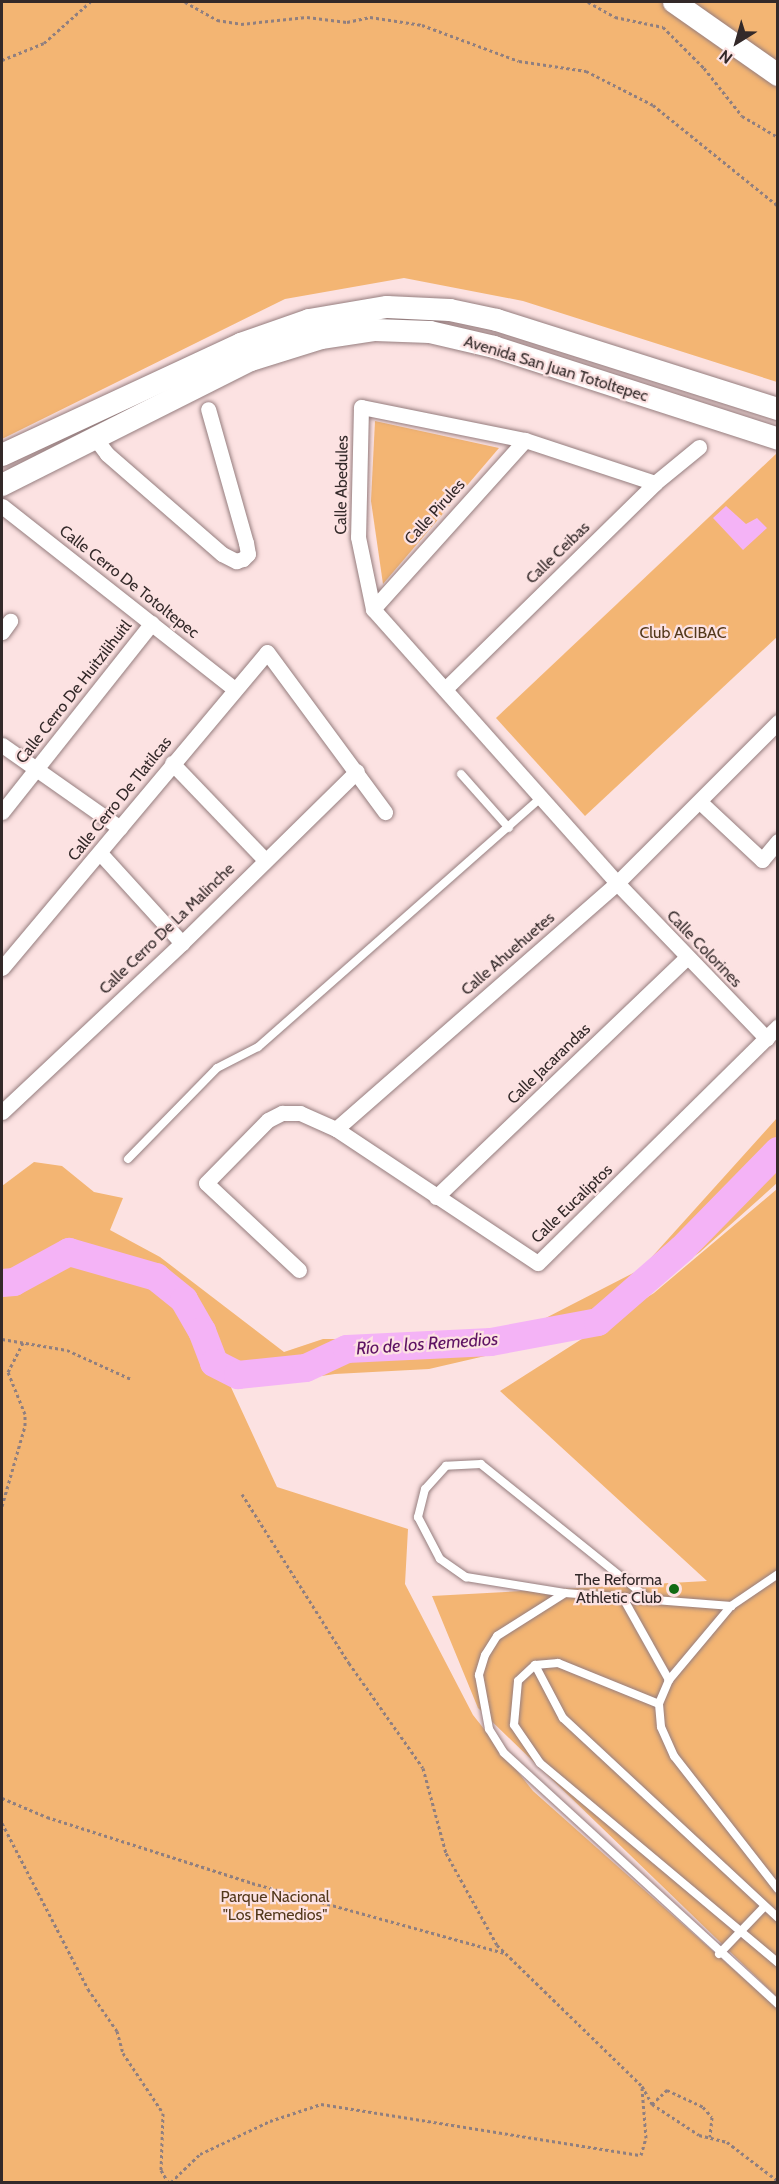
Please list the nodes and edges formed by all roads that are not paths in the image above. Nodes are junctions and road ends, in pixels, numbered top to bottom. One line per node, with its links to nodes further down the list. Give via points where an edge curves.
1 (674, 2): 2 (main road)
2 (777, 75)
3 (208, 409): 5 (street, via 246,543 248,554 236,561 222,554 107,454)
4 (777, 409): 9 (main road, Avenida San Juan Totoltepec, via 497,320 450,310 387,307 309,320 241,344)
5 (95, 438): 6 (main road, Avenida San Juan Totoltepec, via 251,360 321,338 375,330 430,332 494,346); 11 (main road, Avenida San Juan Totoltepec)
6 (777, 439)
7 (525, 440): 10 (street, Calle Abedules); 13 (street, Calle Pirules); 13 (street, Calle Abedules, via 361,407 358,537)
8 (699, 447): 10 (street, Calle Ceibas)
9 (2, 455)
10 (655, 483): 16 (street, Calle Ceibas)
11 (2, 485)
12 (2, 506): 14 (street, Calle Cerro De Totoltepec)
13 (373, 609): 16 (street)
14 (152, 623): 15 (street, Calle Cerro De Totoltepec); 20 (street, Calle Cerro De Huitzilihuitl)
15 (233, 688): 19 (street, Calle Cerro De Tlatilcas); 21 (street, Calle Cerro De Tlatilcas, via 267,652)
16 (446, 688): 23 (street)
17 (777, 722): 24 (street, Calle Ahuehuetes)
18 (2, 745): 20 (street)
19 (172, 763): 27 (street, Calle Cerro De Tlatilcas); 31 (street)
20 (37, 769): 25 (street, Calle Cerro De Huitzilihuitl); 27 (street)
21 (357, 771): 26 (street); 31 (street, Calle Cerro De La Malinche)
22 (461, 774): 28 (lane)
23 (542, 797): 28 (lane); 32 (street)
24 (700, 802): 29 (street, via 762,861); 32 (street, Calle Ahuehuetes)
25 (2, 812)
26 (384, 812)
27 (120, 828): 30 (street, Calle Cerro De Tlatilcas)
28 (508, 828): 40 (lane, via 258,1047 217,1068)
29 (777, 841)
30 (100, 853): 33 (street); 35 (street, Calle Cerro De Tlatilcas)
31 (264, 860): 33 (street, Calle Cerro De La Malinche)
32 (617, 882): 34 (street, Calle Colorines); 39 (street, Calle Ahuehuetes)
33 (182, 944): 38 (street, Calle Cerro De La Malinche)
34 (687, 957): 37 (street, Calle Colorines); 41 (street, Calle Jacarandas)
35 (2, 968)
36 (777, 1026): 37 (street, Calle Eucaliptos)
37 (767, 1039): 41 (street, Calle Eucaliptos, via 538,1263)
38 (2, 1112)
39 (336, 1129): 41 (street, Calle Eucaliptos); 42 (street, Calle Eucaliptos, via 300,1113 282,1113 268,1120 206,1183)
40 (128, 1159)
41 (436, 1197)
42 (299, 1270)
43 (777, 1574): 47 (lane)
44 (566, 1593): 45 (lane); 46 (lane, via 466,1577 440,1559 418,1517 425,1489 446,1466 481,1464); 55 (lane, via 497,1636 485,1655 479,1675 489,1729 504,1753)
45 (623, 1598): 46 (lane); 49 (lane)
46 (650, 1600): 47 (lane)
47 (731, 1606): 49 (lane)
48 (535, 1665): 50 (lane, via 558,1663); 52 (lane, via 563,1718); 54 (lane, via 518,1681 514,1725 526,1745 540,1762)
49 (669, 1680): 50 (lane)
50 (659, 1704): 51 (lane, via 661,1727 674,1756)
51 (777, 1889)
52 (764, 1907): 53 (lane); 54 (lane)
53 (777, 1918)
54 (741, 1931): 55 (lane); 56 (lane)
55 (719, 1954): 57 (lane)
56 (777, 1963)
57 (777, 2004)

